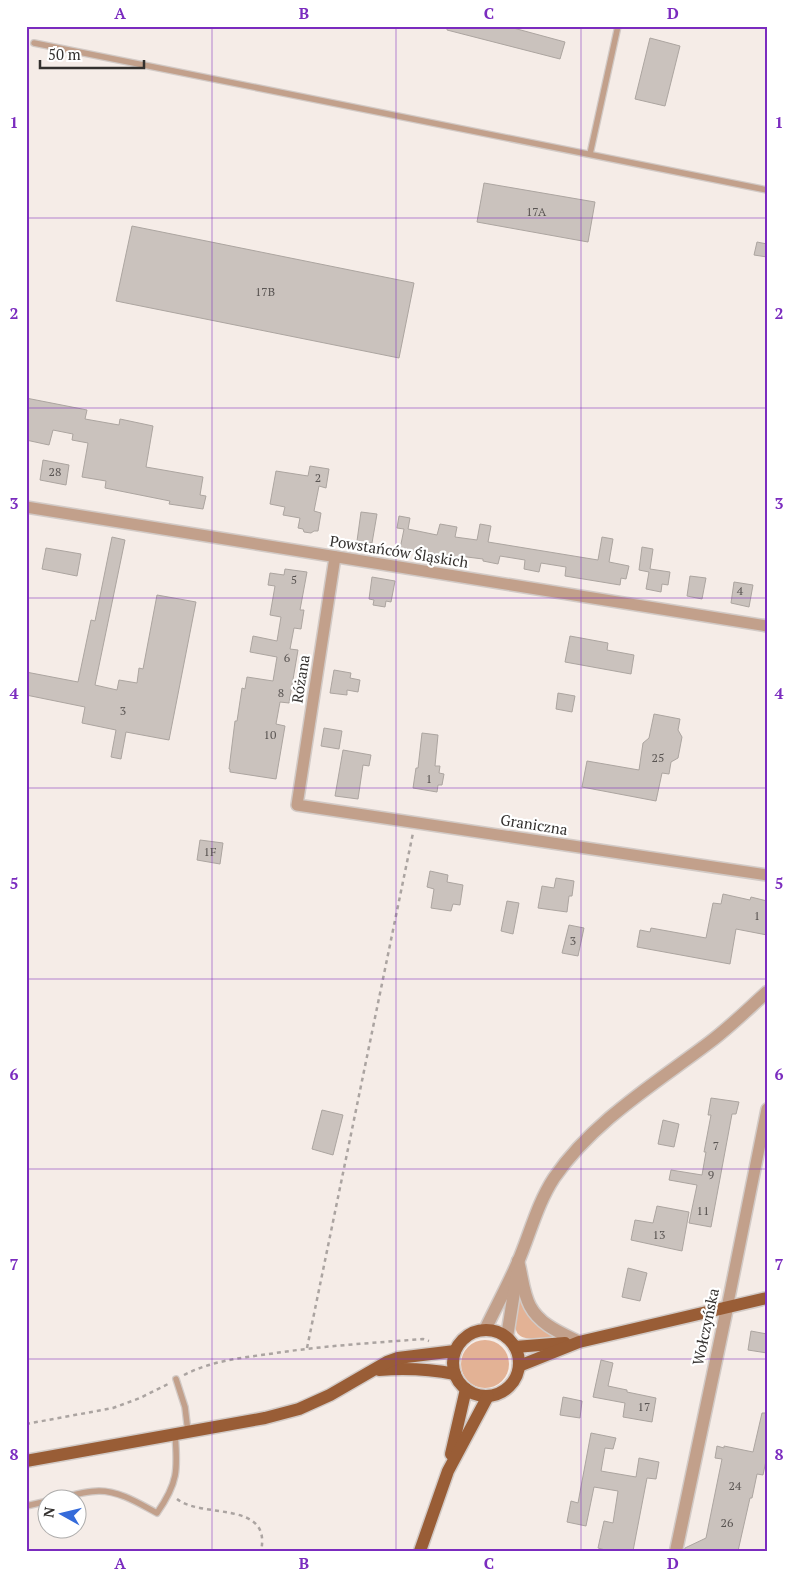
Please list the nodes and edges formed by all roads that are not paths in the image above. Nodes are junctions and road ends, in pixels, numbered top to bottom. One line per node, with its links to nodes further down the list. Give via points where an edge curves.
1 (618, 26): 3 (lane)
2 (34, 43): 3 (lane)
3 (590, 154): 4 (lane)
4 (767, 190)
5 (26, 507): 6 (street, Powstańców Śląskich)
6 (335, 557): 7 (street, Powstańców Śląskich); 8 (street, Różana)
7 (767, 626)
8 (297, 805): 9 (street, Graniczna)
9 (767, 875)
10 (767, 992): 12 (street, via 590,1137 554,1178 538,1207)
11 (767, 1109): 14 (street, Wołczyńska)
12 (518, 1261): 15 (street); 16 (street); 17 (street, via 530,1306 553,1329)
13 (767, 1298): 14 (main road)
14 (726, 1308): 17 (main road); 32 (street, Wołczyńska)
15 (485, 1330): 16 (main road); 19 (main road, via 466,1336)
16 (507, 1337): 18 (main road)
17 (580, 1342): 18 (main road); 20 (main road)
18 (515, 1347): 20 (main road)
19 (455, 1351): 21 (main road, via 398,1358); 22 (main road)
20 (519, 1366): 25 (main road, via 512,1383 497,1394)
21 (374, 1370): 22 (main road, via 414,1368); 26 (main road, via 298,1409)
22 (455, 1374): 24 (main road)
23 (176, 1379): 26 (lane, via 185,1407)
24 (466, 1389): 25 (main road); 29 (main road)
25 (488, 1396): 29 (main road)
26 (188, 1432): 27 (main road)
27 (174, 1434): 28 (main road); 30 (lane, via 177,1458 173,1488 157,1513 122,1496 101,1491)
28 (26, 1461)
29 (448, 1471): 31 (main road)
30 (88, 1492)
31 (420, 1551)
32 (676, 1551)

